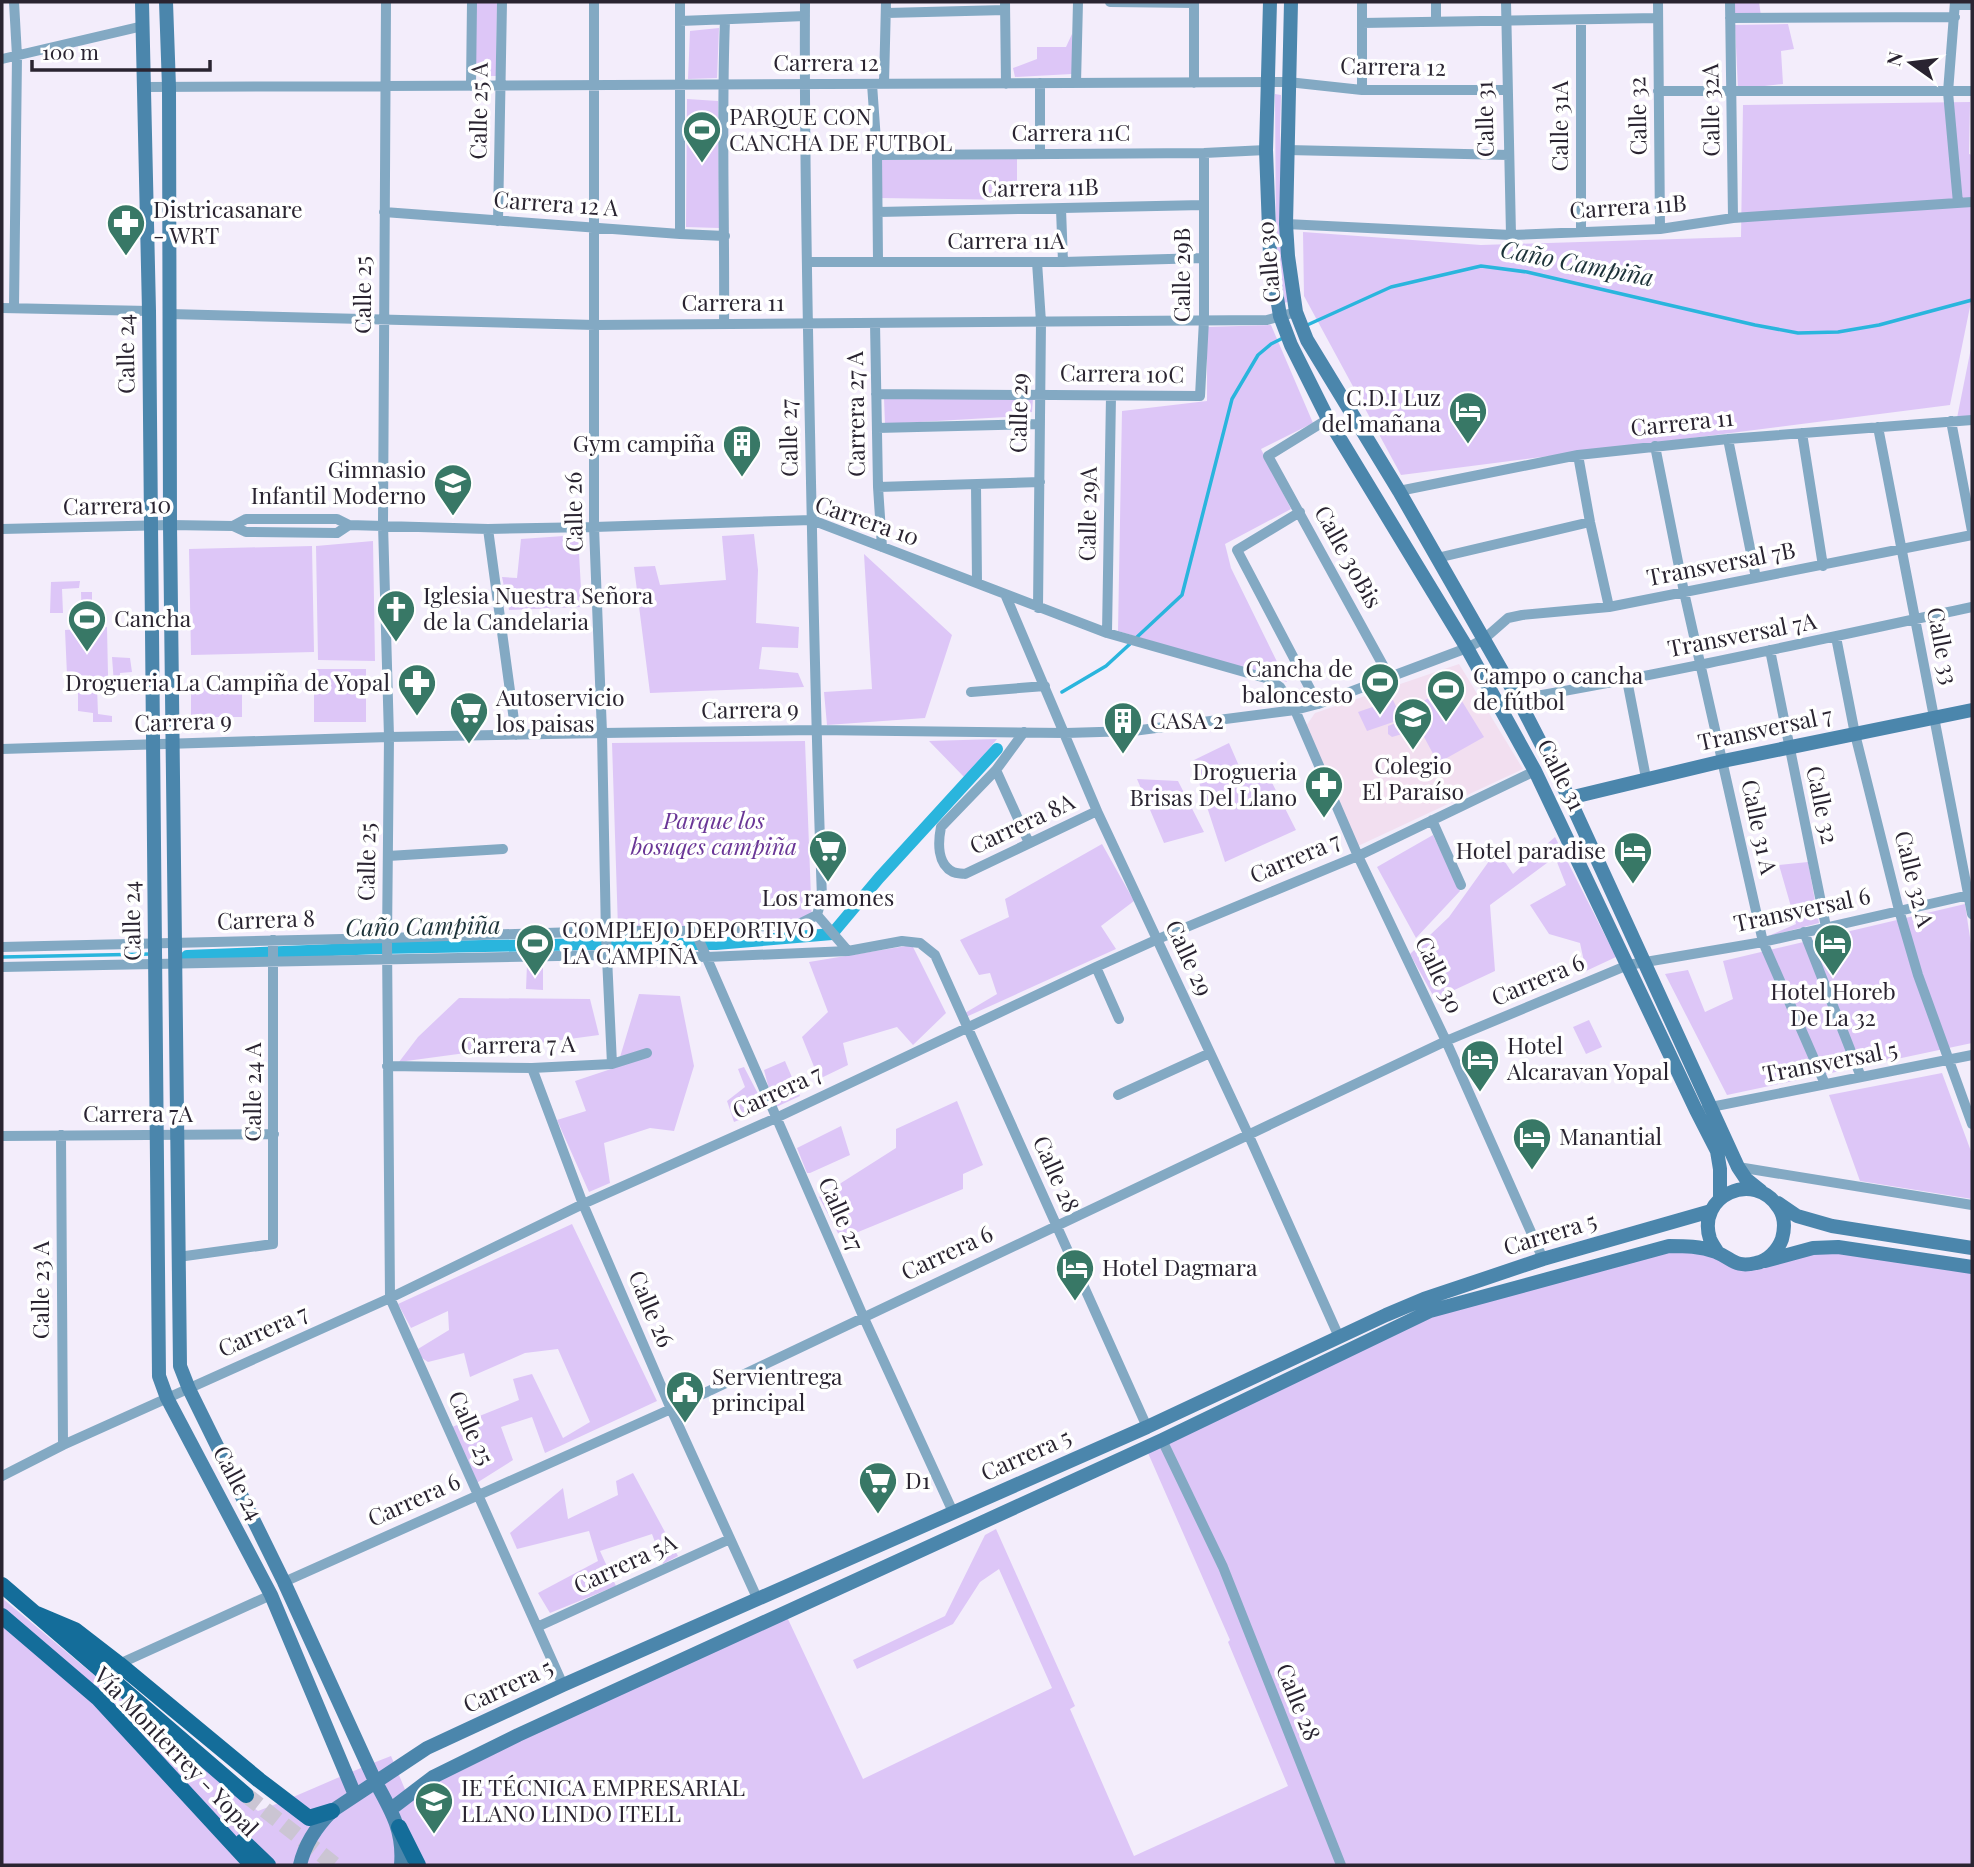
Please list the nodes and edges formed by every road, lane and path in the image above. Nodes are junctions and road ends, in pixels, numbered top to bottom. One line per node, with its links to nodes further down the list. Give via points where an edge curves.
1 (14, 2): 35 (street)
2 (142, 2): 34 (main road, Calle 24)
3 (166, 2): 53 (main road, Calle 24)
4 (386, 2): 49 (street, Calle 25)
5 (472, 2): 50 (street, Calle 25 A)
6 (502, 2): 51 (street, Calle 25 A)
7 (594, 2): 45 (street, Calle 26)
8 (680, 2): 30 (street)
9 (805, 2): 24 (street, Calle 27)
10 (1078, 2): 41 (street)
11 (1110, 2): 12 (street)
12 (1194, 2): 42 (street)
13 (1270, 2): 37 (main road, Calle 30)
14 (1292, 2): 38 (main road, Calle 30)
15 (1362, 2): 33 (street)
16 (1436, 2): 32 (street)
17 (1506, 2): 31 (street, Calle 31)
18 (1658, 2): 26 (street, Calle 32)
19 (1730, 2): 27 (street, Calle 32A)
20 (1955, 3): 21 (street); 25 (street)
21 (1972, 5)
22 (1005, 6): 23 (street); 39 (street)
23 (886, 7): 44 (street)
24 (805, 16): 28 (street); 48 (street, Calle 27)
25 (1955, 17): 27 (street); 59 (street)
26 (1658, 18): 29 (street); 57 (street, Calle 32)
27 (1730, 19): 56 (street, Calle 32A)
28 (725, 20): 30 (street); 47 (street)
29 (1581, 20): 31 (street); 77 (street, Calle 31A)
30 (680, 21): 46 (street)
31 (1506, 21): 32 (street); 55 (street, Calle 31)
32 (1436, 22): 33 (street)
33 (1362, 23): 54 (street)
34 (142, 26): 35 (street); 52 (main road, Calle 24)
35 (17, 56): 36 (street); 87 (street)
36 (2, 59)
37 (1267, 82): 38 (street, Carrera 12); 42 (street, Carrera 12); 60 (main road, Calle 30)
38 (1288, 82): 54 (street, Carrera 12); 61 (main road, Calle 30)
39 (1006, 83): 40 (street, Carrera 12); 44 (street, Carrera 12)
40 (1040, 83): 41 (street, Carrera 12); 63 (street)
41 (1076, 83): 42 (street, Carrera 12)
42 (1194, 83)
43 (872, 84): 44 (street, Carrera 12); 48 (street, Carrera 12); 64 (street)
44 (884, 84)
45 (593, 85): 46 (street, Carrera 12); 51 (street, Carrera 12); 75 (street, Calle 26)
46 (680, 85): 47 (street, Carrera 12); 78 (street)
47 (723, 85): 48 (street, Carrera 12); 80 (street)
48 (804, 85): 83 (street, Calle 27)
49 (386, 86): 50 (street, Carrera 12); 53 (street, Carrera 12); 70 (street, Calle 25)
50 (471, 86): 51 (street, Carrera 12)
51 (501, 86): 73 (street, Calle 25 A)
52 (144, 87): 53 (street, Carrera 12); 88 (main road, Calle 24)
53 (169, 87): 90 (main road, Calle 24)
54 (1362, 90): 55 (street, Carrera 12)
55 (1508, 90): 65 (street, Calle 31)
56 (1732, 90): 57 (street); 59 (street); 72 (street, Calle 32A)
57 (1658, 91): 76 (street, Calle 32)
58 (1972, 91): 59 (street)
59 (1948, 92): 67 (street)
60 (1266, 150): 62 (street, Carrera 11C); 91 (main road, Calle 30, via 1270,255)
61 (1287, 150): 65 (street); 74 (main road, Calle 30)
62 (1204, 153): 63 (street, Carrera 11C); 68 (street, Calle 29B)
63 (1040, 154): 64 (street, Carrera 11C)
64 (877, 155): 71 (street)
65 (1508, 155): 79 (street, Calle 31)
66 (1972, 202): 67 (street, Carrera 11B)
67 (1958, 203): 72 (street, Carrera 11B)
68 (1203, 205): 69 (street, Carrera 11B); 81 (street, Calle 29B)
69 (1061, 209): 71 (street, Carrera 11B); 85 (street)
70 (384, 212): 73 (street, Carrera 12 A); 92 (street, Calle 25)
71 (878, 212): 82 (street)
72 (1733, 218): 76 (street, Carrera 11B)
73 (498, 221): 75 (street, Carrera 12 A)
74 (1286, 224): 79 (street, Carrera 11B); 89 (main road, Calle 30)
75 (595, 228): 78 (street, Carrera 12 A); 98 (street, Calle 26)
76 (1660, 229): 77 (street, Carrera 11B)
77 (1581, 232): 79 (street, Carrera 11B)
78 (680, 234): 80 (street, Carrera 12 A)
79 (1510, 235)
80 (725, 236): 96 (street)
81 (1204, 258): 85 (street, Carrera 11A); 93 (street, Calle 29B)
82 (878, 261): 83 (street, Carrera 11A); 84 (street, Carrera 11A)
83 (807, 262): 97 (street, Calle 27)
84 (1037, 262): 85 (street, Carrera 11A); 94 (street, Calle 29)
85 (1063, 262)
86 (2, 307): 87 (street)
87 (14, 307): 88 (street)
88 (149, 311): 122 (main road, Calle 24)
89 (1296, 312): 91 (street, Carrera 11); 116 (main road, Calle 30, via 1307,340)
90 (169, 314): 92 (street, Carrera 11); 121 (main road, Calle 24)
91 (1280, 316): 93 (street, Carrera 11); 103 (main road, Calle 31)
92 (384, 320): 98 (street, Carrera 11); 120 (street, Calle 25)
93 (1204, 320): 94 (street, Carrera 11); 102 (street, Calle 29B)
94 (1041, 322): 95 (street, Carrera 11); 100 (street, Calle 29)
95 (875, 323): 97 (street, Carrera 11); 99 (street, Carrera 27 A)
96 (723, 324): 97 (street, Carrera 11); 98 (street, Carrera 11)
97 (808, 324): 118 (street, Calle 27)
98 (595, 326): 123 (street, Calle 26)
99 (876, 394): 100 (street, Carrera 10C); 108 (street, Carrera 27 A)
100 (1040, 394): 101 (street, Carrera 10C); 106 (street, Calle 29)
101 (1111, 396): 102 (street, Carrera 10C); 139 (street, Calle 29A)
102 (1200, 396)
103 (1328, 419): 117 (street, Calle 30Bis, via 1268,456); 142 (main road, Calle 31)
104 (1972, 420): 105 (street, Carrera 11)
105 (1951, 421): 107 (street, Carrera 11); 126 (street)
106 (1040, 424): 108 (street); 113 (street, Calle 29)
107 (1878, 427): 109 (street, Carrera 11); 128 (street, Calle 33)
108 (877, 428): 115 (street, Carrera 27 A)
109 (1802, 433): 110 (street, Carrera 11); 130 (street)
110 (1728, 439): 111 (street, Carrera 11); 131 (street)
111 (1656, 446): 112 (street, Carrera 11); 133 (street, Calle 31 A)
112 (1578, 455): 116 (street, Carrera 11); 119 (street)
113 (1040, 482): 114 (street); 135 (street, Calle 29)
114 (976, 485): 115 (street); 132 (street)
115 (878, 487): 127 (street, Carrera 27 A)
116 (1399, 491): 129 (main road, Calle 31)
117 (1300, 512): 145 (street, Calle 30Bis); 150 (street, via 1237,550)
118 (812, 520): 123 (street, Carrera 10); 127 (street, Carrera 10); 154 (street, Calle 27)
119 (1590, 523): 129 (street); 136 (street)
120 (383, 524): 121 (street, Carrera 10, via 349,525 337,533); 124 (street, Carrera 10); 160 (street, Calle 25)
121 (170, 525): 122 (street, Carrera 10); 162 (main road, Calle 24)
122 (151, 526): 125 (street, Carrera 10); 161 (main road, Calle 24)
123 (594, 527): 124 (street, Carrera 10); 156 (street, Calle 26)
124 (488, 528): 158 (street)
125 (2, 529)
126 (1972, 533): 128 (street, Transversal 7B)
127 (882, 547): 132 (street, Carrera 10)
128 (1902, 549): 130 (street, Transversal 7B); 138 (street, Calle 33)
129 (1437, 558): 141 (main road, Calle 31)
130 (1823, 566): 131 (street, Transversal 7B)
131 (1756, 578): 133 (street, Transversal 7B)
132 (976, 582): 134 (street, Carrera 10)
133 (1684, 592): 136 (street, Transversal 7B); 144 (street, Calle 31 A)
134 (1005, 594): 135 (street, Carrera 10); 147 (street, Calle 29)
135 (1038, 607): 139 (street, Carrera 10)
136 (1609, 607): 141 (street, Transversal 7B, via 1508,618)
137 (1972, 607): 138 (street, Transversal 7A)
138 (1915, 619): 140 (street, Transversal 7A); 153 (street, Calle 33)
139 (1107, 633): 151 (street, Carrera 10, via 1269,680 1280,687)
140 (1836, 637): 143 (street, Transversal 7A); 159 (street, Calle 32 A)
141 (1484, 639): 142 (street, Carrera 9); 149 (main road, Calle 31)
142 (1467, 648): 145 (street, Carrera 9); 167 (main road, Calle 31)
143 (1770, 650): 144 (street, Transversal 7A); 163 (street, Calle 32)
144 (1700, 663): 146 (street, Transversal 7A); 165 (street, Calle 31 A)
145 (1390, 678): 150 (street, Carrera 9)
146 (1627, 680): 149 (street, Transversal 7A); 168 (street)
147 (1045, 687): 148 (street); 157 (street, Calle 29)
148 (971, 692)
149 (1518, 699): 169 (main road, Calle 31)
150 (1318, 704): 151 (street, Carrera 9)
151 (1295, 710): 157 (street, Carrera 9, via 1133,731); 175 (street, Calle 30)
152 (1972, 710): 153 (main road, Transversal 7)
153 (1934, 718): 159 (main road, Transversal 7); 177 (street, Calle 33)
154 (816, 730): 155 (street, Carrera 9); 156 (street, Carrera 9); 179 (street, Calle 27, via 822,897)
155 (1024, 732): 157 (street, Carrera 9); 166 (street)
156 (602, 733): 158 (street, Carrera 9); 183 (street, Calle 26)
157 (1066, 733): 170 (street, Calle 29)
158 (516, 734): 160 (street, Carrera 9)
159 (1855, 734): 163 (main road, Transversal 7); 178 (street, Calle 32 A)
160 (389, 737): 162 (street, Carrera 9); 174 (street, Calle 25)
161 (153, 744): 162 (street, Carrera 9); 164 (street, Carrera 9); 189 (main road, Calle 24)
162 (172, 744): 190 (main road, Calle 24)
163 (1789, 747): 165 (main road, Transversal 7); 181 (street, Calle 32)
164 (2, 749)
165 (1723, 761): 168 (main road, Transversal 7); 187 (street, Calle 31 A)
166 (996, 771): 172 (street); 172 (street, Carrera 8A, via 941,827 942,861 953,872 965,874)
167 (1535, 771): 169 (main road); 171 (street, Carrera 7); 200 (main road, Calle 31)
168 (1646, 778): 169 (main road, Transversal 7)
169 (1569, 798): 197 (main road, Calle 31)
170 (1097, 811): 172 (street, Carrera 8A); 185 (street, Calle 29)
171 (1432, 820): 175 (street, Carrera 7); 176 (street)
172 (1029, 843)
173 (503, 849): 174 (street)
174 (388, 856): 186 (street, Calle 25)
175 (1358, 856): 185 (street, Carrera 7); 205 (street, Calle 30)
176 (1461, 885)
177 (1969, 895): 178 (street, Transversal 6); 180 (street, Calle 33)
178 (1899, 910): 181 (street, Transversal 6); 209 (street, Calle 32 A)
179 (817, 915): 184 (street, Carrera 8, via 799,924); 193 (street)
180 (1972, 915)
181 (1826, 927): 182 (street, Transversal 6)
182 (1804, 932): 187 (street, Transversal 6); 213 (street)
183 (606, 934): 184 (street, Carrera 8); 186 (street, Carrera 8); 194 (street, Calle 26)
184 (697, 935): 195 (street, Calle 27)
185 (1158, 939): 202 (street, Carrera 7); 206 (street, Calle 29)
186 (387, 940): 192 (street, Carrera 8); 196 (street, Calle 25)
187 (1763, 942): 197 (street, Transversal 6); 214 (street, Calle 31 A)
188 (920, 943): 193 (street, Carrera 8, via 902,941); 204 (street, Calle 28, via 935,955)
189 (156, 944): 190 (street, Carrera 8); 191 (street, Carrera 8); 198 (main road, Calle 24)
190 (176, 944): 192 (street, Carrera 8); 199 (main road, Calle 24)
191 (2, 947)
192 (273, 951): 196 (street, Carrera 8); 199 (street, Carrera 8); 220 (street, Calle 24 A)
193 (848, 951): 195 (street, Carrera 8)
194 (607, 953): 195 (street, Carrera 8); 196 (street, Carrera 8); 210 (street, Calle 26)
195 (705, 954): 218 (street, Calle 27)
196 (387, 956): 211 (street, Calle 25)
197 (1644, 962): 200 (street, Transversal 6); 216 (main road, Calle 31)
198 (156, 963): 199 (street, Carrera 8); 201 (street, Carrera 8); 222 (main road, Calle 24)
199 (176, 963): 223 (main road, Calle 24)
200 (1628, 965): 205 (street, Carrera 6); 217 (main road, Calle 31)
201 (2, 967)
202 (1096, 967): 203 (street); 204 (street, Carrera 7)
203 (1119, 1018)
204 (966, 1027): 218 (street, Carrera 7); 231 (street, Calle 28)
205 (1446, 1041): 225 (street, Carrera 6); 235 (street, Calle 30)
206 (1210, 1052): 215 (street); 225 (street, Calle 29)
207 (647, 1053): 210 (street, Carrera 7 A)
208 (1972, 1055): 209 (street, Transversal 5)
209 (1949, 1060): 213 (street, Transversal 5); 219 (street, Calle 32 A)
210 (612, 1064): 212 (street, Carrera 7 A)
211 (387, 1066): 212 (street, Carrera 7 A); 238 (street, Calle 25)
212 (532, 1068): 228 (street, Calle 26)
213 (1861, 1077): 214 (street, Transversal 5)
214 (1825, 1084): 216 (street, Transversal 5)
215 (1118, 1095)
216 (1711, 1107): 217 (street, Transversal 5); 226 (main road, Calle 31)
217 (1696, 1110): 229 (main road, Calle 31, via 1717,1151)
218 (776, 1118): 228 (street, Carrera 7); 239 (street, Calle 27)
219 (1972, 1125)
220 (274, 1134): 223 (street, Carrera 7A); 234 (street, Calle 24 A, via 273,1244)
221 (61, 1135): 222 (street, Carrera 7A); 224 (street, Carrera 7A); 246 (street, Calle 23 A)
222 (156, 1135): 223 (street, Carrera 7A); 242 (main road, Calle 24, via 159,1376)
223 (176, 1135): 234 (main road, Calle 24)
224 (2, 1136)
225 (1249, 1136): 231 (street, Carrera 6); 240 (street, Calle 29)
226 (1738, 1167): 227 (main road, Calle 31); 230 (street)
227 (1768, 1196): 229 (main road, via 1747,1188 1733,1191); 232 (main road, via 1797,1216 1832,1226); 236 (main road, via 1782,1213 1784,1228 1781,1242)
228 (583, 1204): 238 (street, Carrera 7); 243 (street, Calle 26)
229 (1716, 1205): 233 (main road, via 1708,1226); 235 (main road, Carrera 5)
230 (1972, 1205)
231 (1056, 1225): 239 (street, Carrera 6); 244 (street, Calle 28)
232 (1972, 1248)
233 (1718, 1253): 236 (main road, via 1731,1262); 245 (main road, Carrera 5, via 1692,1245 1669,1246 1430,1311)
234 (178, 1257): 241 (main road, Calle 24, via 180,1366)
235 (1544, 1259): 240 (main road, Carrera 5, via 1424,1299)
236 (1760, 1263): 237 (main road, via 1813,1248 1838,1247)
237 (1972, 1266)
238 (390, 1298): 241 (street, Carrera 7); 248 (street, Calle 25)
239 (863, 1317): 243 (street, Carrera 6); 249 (street, Calle 27)
240 (1339, 1337): 244 (main road, Carrera 5)
241 (189, 1389): 242 (street, Carrera 7); 251 (main road, Calle 24)
242 (167, 1398): 246 (street, Carrera 7); 253 (main road, Calle 24)
243 (671, 1409): 248 (street, Carrera 6); 250 (street, Calle 26)
244 (1147, 1427): 249 (main road, Carrera 5)
245 (1162, 1440): 264 (main road, Carrera 5, via 518,1735 433,1777); 272 (street, Calle 28, via 1223,1567)
246 (63, 1445): 247 (street, Carrera 7)
247 (2, 1476)
248 (477, 1495): 251 (street, Carrera 6); 257 (street, Calle 25)
249 (953, 1512): 254 (main road, Carrera 5)
250 (730, 1539): 254 (street, Calle 26); 257 (street, Carrera 5A)
251 (284, 1582): 261 (main road, Calle 24)
252 (2, 1585): 255 (main road, Vía Monterrey - Yopal)
253 (271, 1595): 258 (street); 263 (main road, Calle 24)
254 (758, 1600): 259 (main road, Carrera 5)
255 (37, 1614): 258 (main road, via 75,1630); 262 (main road, Vía Monterrey - Yopal)
256 (2, 1616): 260 (main road, Vía Monterrey - Yopal)
257 (537, 1627): 259 (street, Calle 25)
258 (119, 1664): 265 (main road, via 309,1818)
259 (564, 1685): 261 (main road, Carrera 5, via 427,1748)
260 (99, 1699): 267 (main road, Vía Monterrey - Yopal); 268 (main road)
261 (374, 1781): 263 (main road, Carrera 5); 264 (main road, Calle 24)
262 (246, 1795)
263 (355, 1795): 265 (main road, Carrera 5)
264 (391, 1809): 266 (main road, Calle 24)
265 (332, 1811): 269 (main road, Carrera 5, via 310,1839)
266 (399, 1827): 270 (main road); 271 (main road)
267 (252, 1865)
268 (268, 1865)
269 (300, 1865)
270 (401, 1865)
271 (418, 1865)
272 (1341, 1865)

